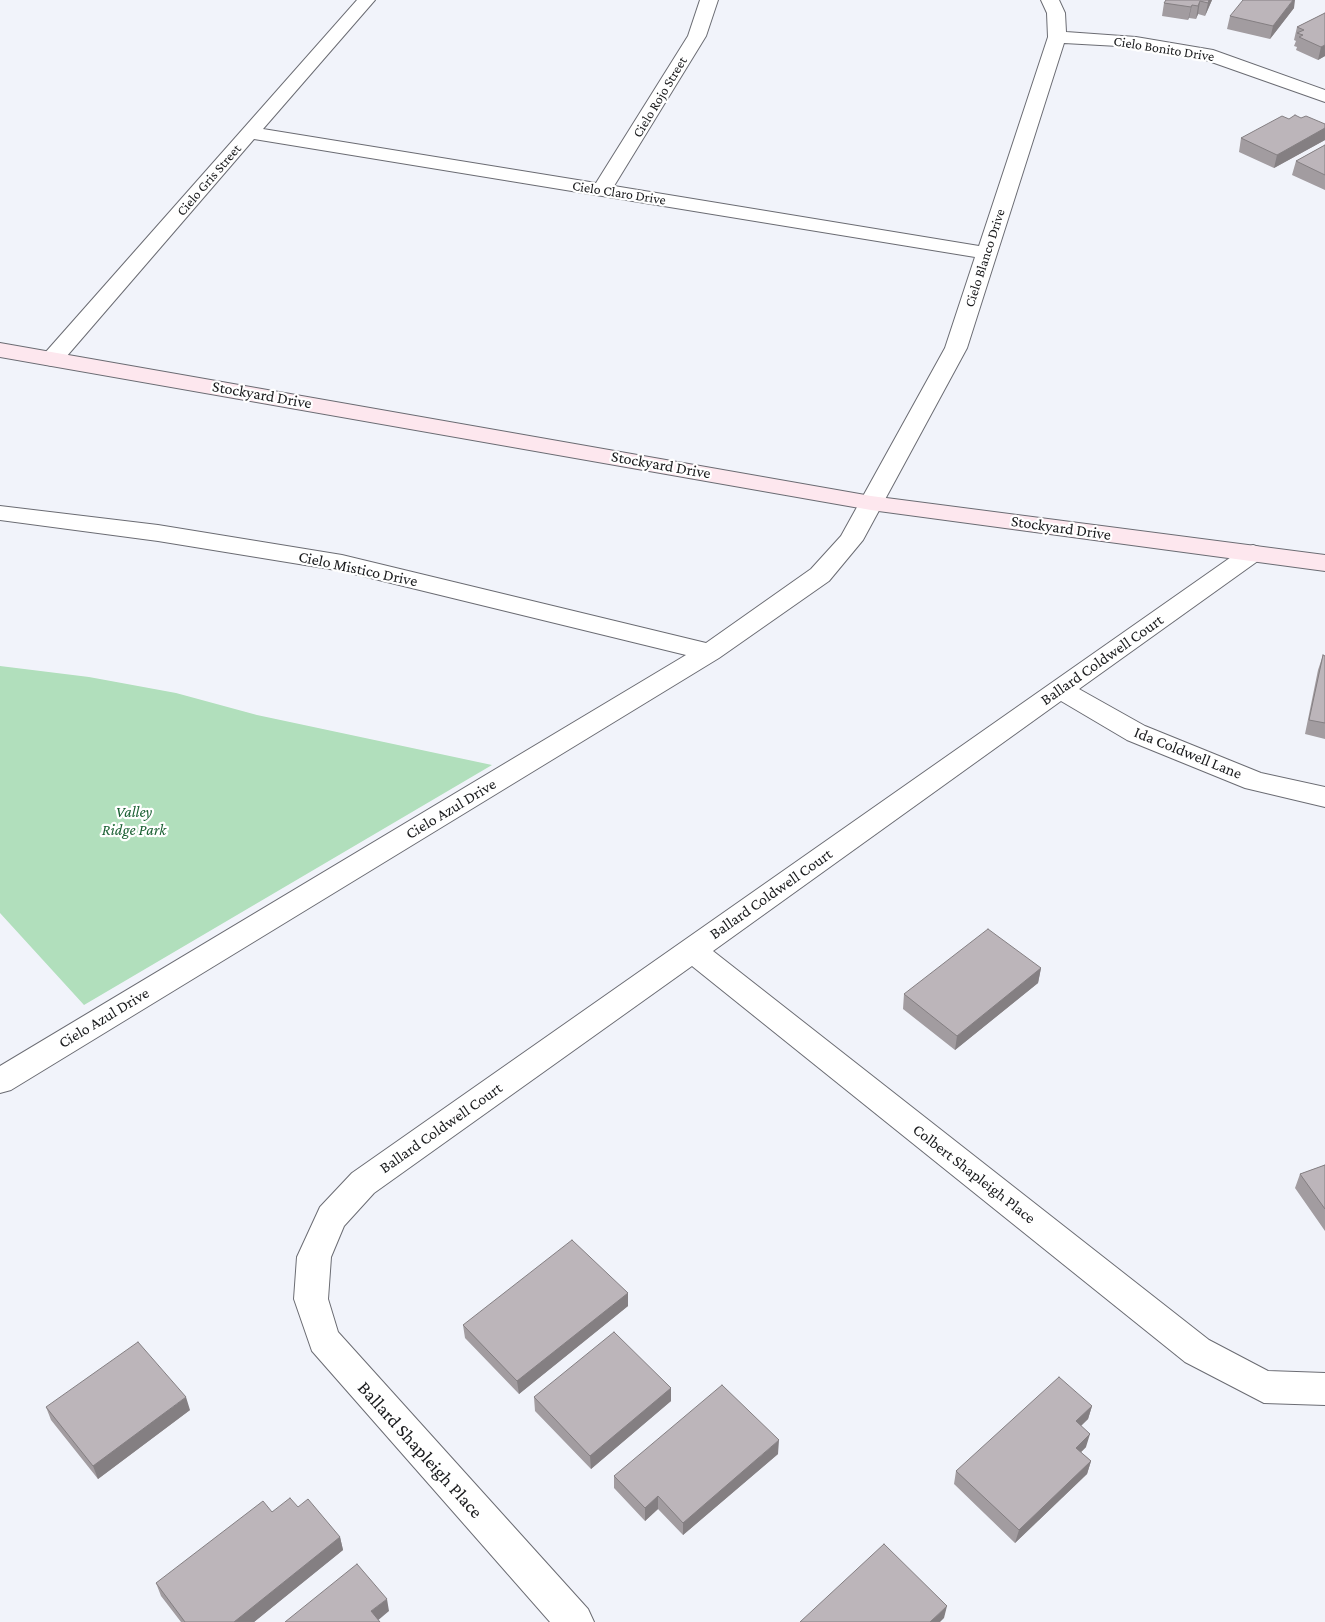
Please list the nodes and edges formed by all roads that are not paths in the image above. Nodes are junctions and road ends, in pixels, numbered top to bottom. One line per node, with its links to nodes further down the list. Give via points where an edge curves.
1 (366, 0): 6 (street, Cielo Gris Street)
2 (709, 0): 7 (street, Cielo Rojo Street, via 697,36)
3 (1050, 0): 4 (street, Cielo Blanco Drive, via 1056,13)
4 (1056, 37): 5 (street, Cielo Bonito Drive, via 1136,42 1207,54); 8 (street, Cielo Blanco Drive)
5 (1325, 96)
6 (251, 133): 7 (street, Cielo Claro Drive); 10 (street, Cielo Gris Street)
7 (602, 190): 8 (street, Cielo Claro Drive)
8 (987, 253): 11 (street, Cielo Blanco Drive, via 956,348)
9 (0, 350): 10 (street, Stockyard Drive)
10 (52, 359): 11 (street, Stockyard Drive)
11 (871, 503): 13 (street, Stockyard Drive); 15 (street, Cielo Azul Drive, via 851,540 820,575)
12 (0, 513): 15 (street, Cielo Mistico Drive, via 158,533 342,563)
13 (1253, 553): 14 (street, Stockyard Drive); 16 (street, Ballard Coldwell Court)
14 (1325, 562)
15 (710, 652): 19 (street, Cielo Azul Drive)
16 (1060, 690): 17 (street, Ida Coldwell Lane, via 1136,734 1255,781); 18 (street, Ballard Coldwell Court)
17 (1325, 797)
18 (692, 950): 20 (street, Ballard Coldwell Court, via 363,1183 332,1217); 21 (street, Colbert Shapleigh Place, via 1197,1351 1264,1387)
19 (0, 1080)
20 (314, 1256): 22 (street, Ballard Shapleigh Place, via 311,1299 324,1340)
21 (1325, 1390)
22 (575, 1622)

